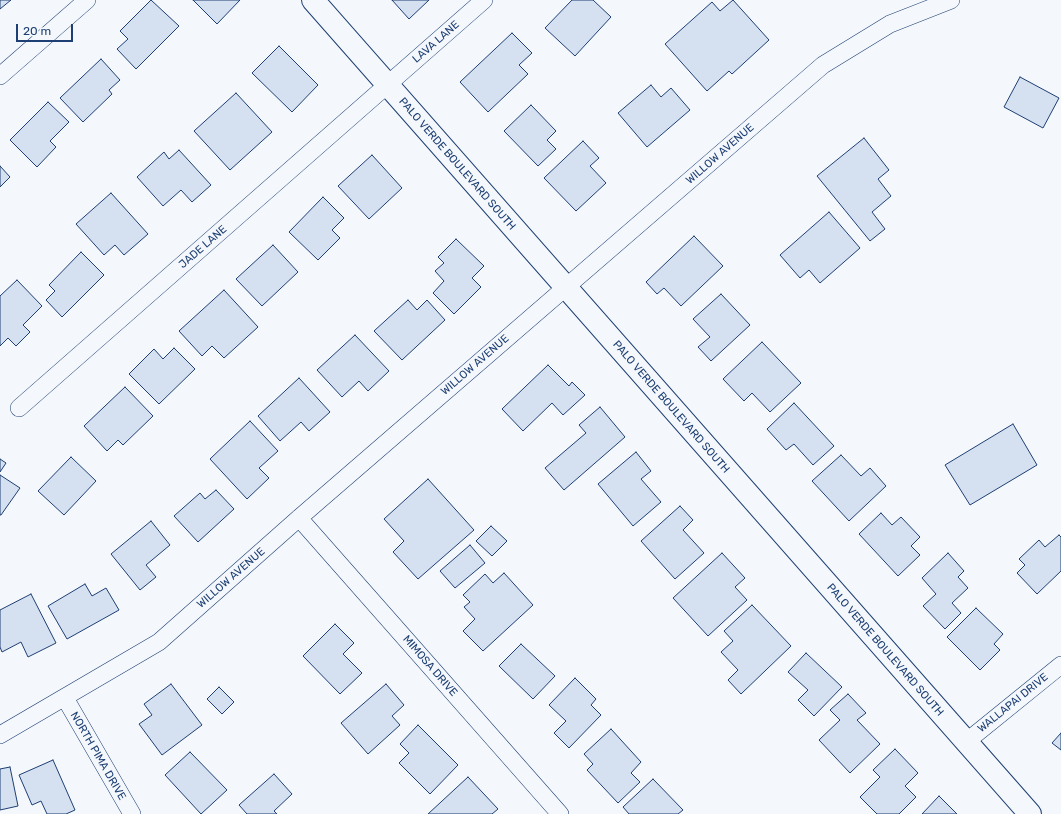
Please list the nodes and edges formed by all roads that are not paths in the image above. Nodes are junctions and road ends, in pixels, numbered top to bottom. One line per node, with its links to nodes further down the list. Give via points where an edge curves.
1 (87, 0): 5 (street)
2 (313, 0): 6 (main road, PALO VERDE BOULEVARD SOUTH)
3 (484, 0): 6 (street, LAVA LANE)
4 (951, 0): 7 (street, WILLOW AVENUE, via 890,24 823,64)
5 (0, 76)
6 (387, 85): 7 (main road, PALO VERDE BOULEVARD SOUTH); 8 (street, JADE LANE)
7 (565, 287): 9 (street, WILLOW AVENUE); 13 (main road, PALO VERDE BOULEVARD SOUTH)
8 (20, 408)
9 (299, 518): 11 (street, WILLOW AVENUE, via 159,642); 15 (street, MIMOSA DRIVE)
10 (1061, 665): 13 (street, WALLAPAI DRIVE)
11 (65, 698): 12 (street, WILLOW AVENUE); 14 (street, NORTH PIMA DRIVE)
12 (0, 735)
13 (966, 742): 16 (main road, PALO VERDE BOULEVARD SOUTH)
14 (132, 814)
15 (560, 814)
16 (1030, 814)

